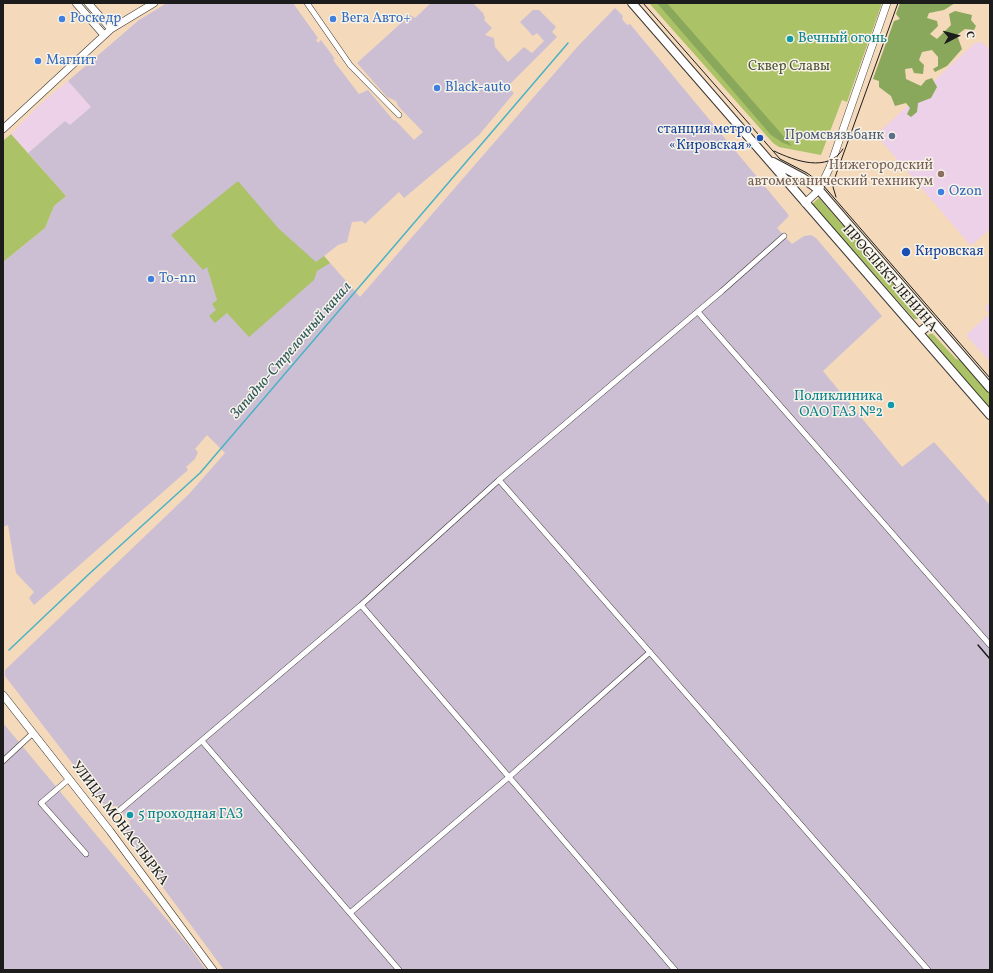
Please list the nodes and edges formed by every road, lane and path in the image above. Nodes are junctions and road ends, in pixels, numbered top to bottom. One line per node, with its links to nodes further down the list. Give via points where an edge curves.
1 (76, 3): 8 (street)
2 (88, 3): 7 (street)
3 (154, 3): 7 (street)
4 (307, 3): 9 (street, via 350,65)
5 (632, 3): 11 (main road, ПРОСПЕКТ ЛЕНИНА)
6 (888, 3): 12 (street, via 830,167)
7 (110, 29): 8 (street)
8 (104, 35): 10 (street)
9 (399, 115)
10 (3, 129)
11 (769, 160): 12 (main road, ПРОСПЕКТ ЛЕНИНА, via 803,178); 13 (main road, ПРОСПЕКТ ЛЕНИНА)
12 (819, 190): 13 (street); 16 (main road, ПРОСПЕКТ ЛЕНИНА)
13 (805, 203): 17 (main road, ПРОСПЕКТ ЛЕНИНА)
14 (784, 236): 15 (street)
15 (698, 312): 20 (street); 22 (street)
16 (932, 322): 17 (main road); 18 (main road, ПРОСПЕКТ ЛЕНИНА)
17 (919, 334): 19 (main road, ПРОСПЕКТ ЛЕНИНА)
18 (990, 388)
19 (990, 415)
20 (499, 480): 21 (street); 23 (street)
21 (361, 604): 26 (street); 28 (street)
22 (990, 645)
23 (650, 652): 28 (street); 36 (street)
24 (3, 695): 25 (street, УЛИЦА МОНАСТЫРКА)
25 (33, 733): 27 (street); 29 (street, УЛИЦА МОНАСТЫРКА)
26 (202, 741): 30 (street); 32 (street)
27 (3, 761)
28 (509, 776): 32 (street); 35 (street)
29 (69, 779): 31 (street, via 41,803); 33 (street, УЛИЦА МОНАСТЫРКА)
30 (120, 810)
31 (86, 854)
32 (350, 913): 34 (street)
33 (213, 970)
34 (399, 970)
35 (675, 970)
36 (928, 970)

